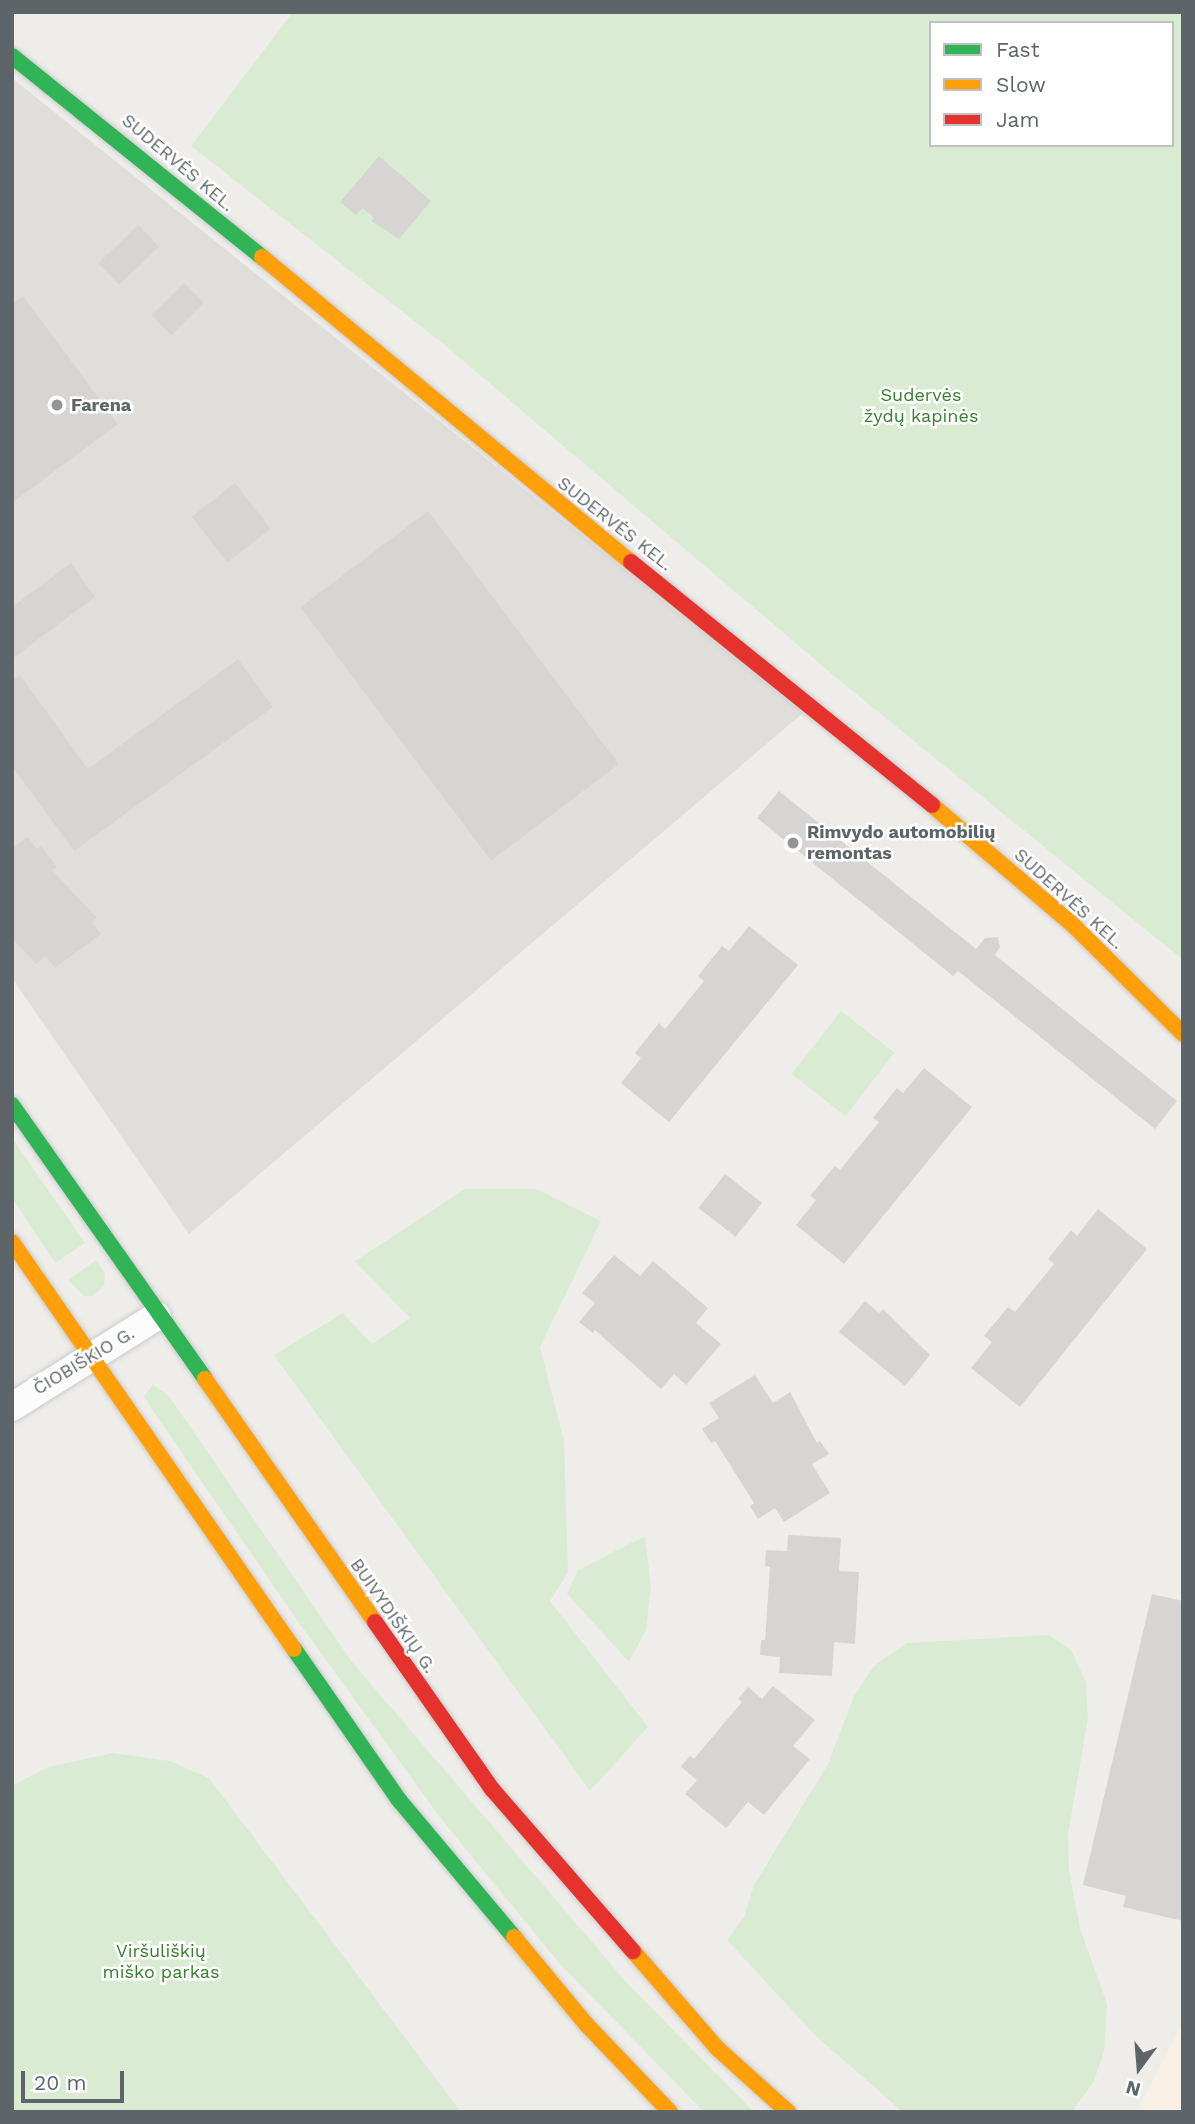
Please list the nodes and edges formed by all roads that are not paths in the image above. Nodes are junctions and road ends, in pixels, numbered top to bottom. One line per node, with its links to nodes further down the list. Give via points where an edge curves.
1 (12, 56): 2 (main road, SUDERVĖS KEL., via 122,141 542,491 853,738 1072,924)
2 (1183, 1034)
3 (12, 1105): 5 (main road, BUIVYDIŠKIŲ G.)
4 (12, 1242): 6 (main road)
5 (157, 1316): 6 (street, ČIOBIŠKIO G.); 9 (main road, BUIVYDIŠKIŲ G., via 492,1789 717,2048)
6 (90, 1357): 7 (street, ČIOBIŠKIO G.); 8 (main road, via 399,1800 586,2024)
7 (12, 1407)
8 (670, 2112)
9 (788, 2112)

